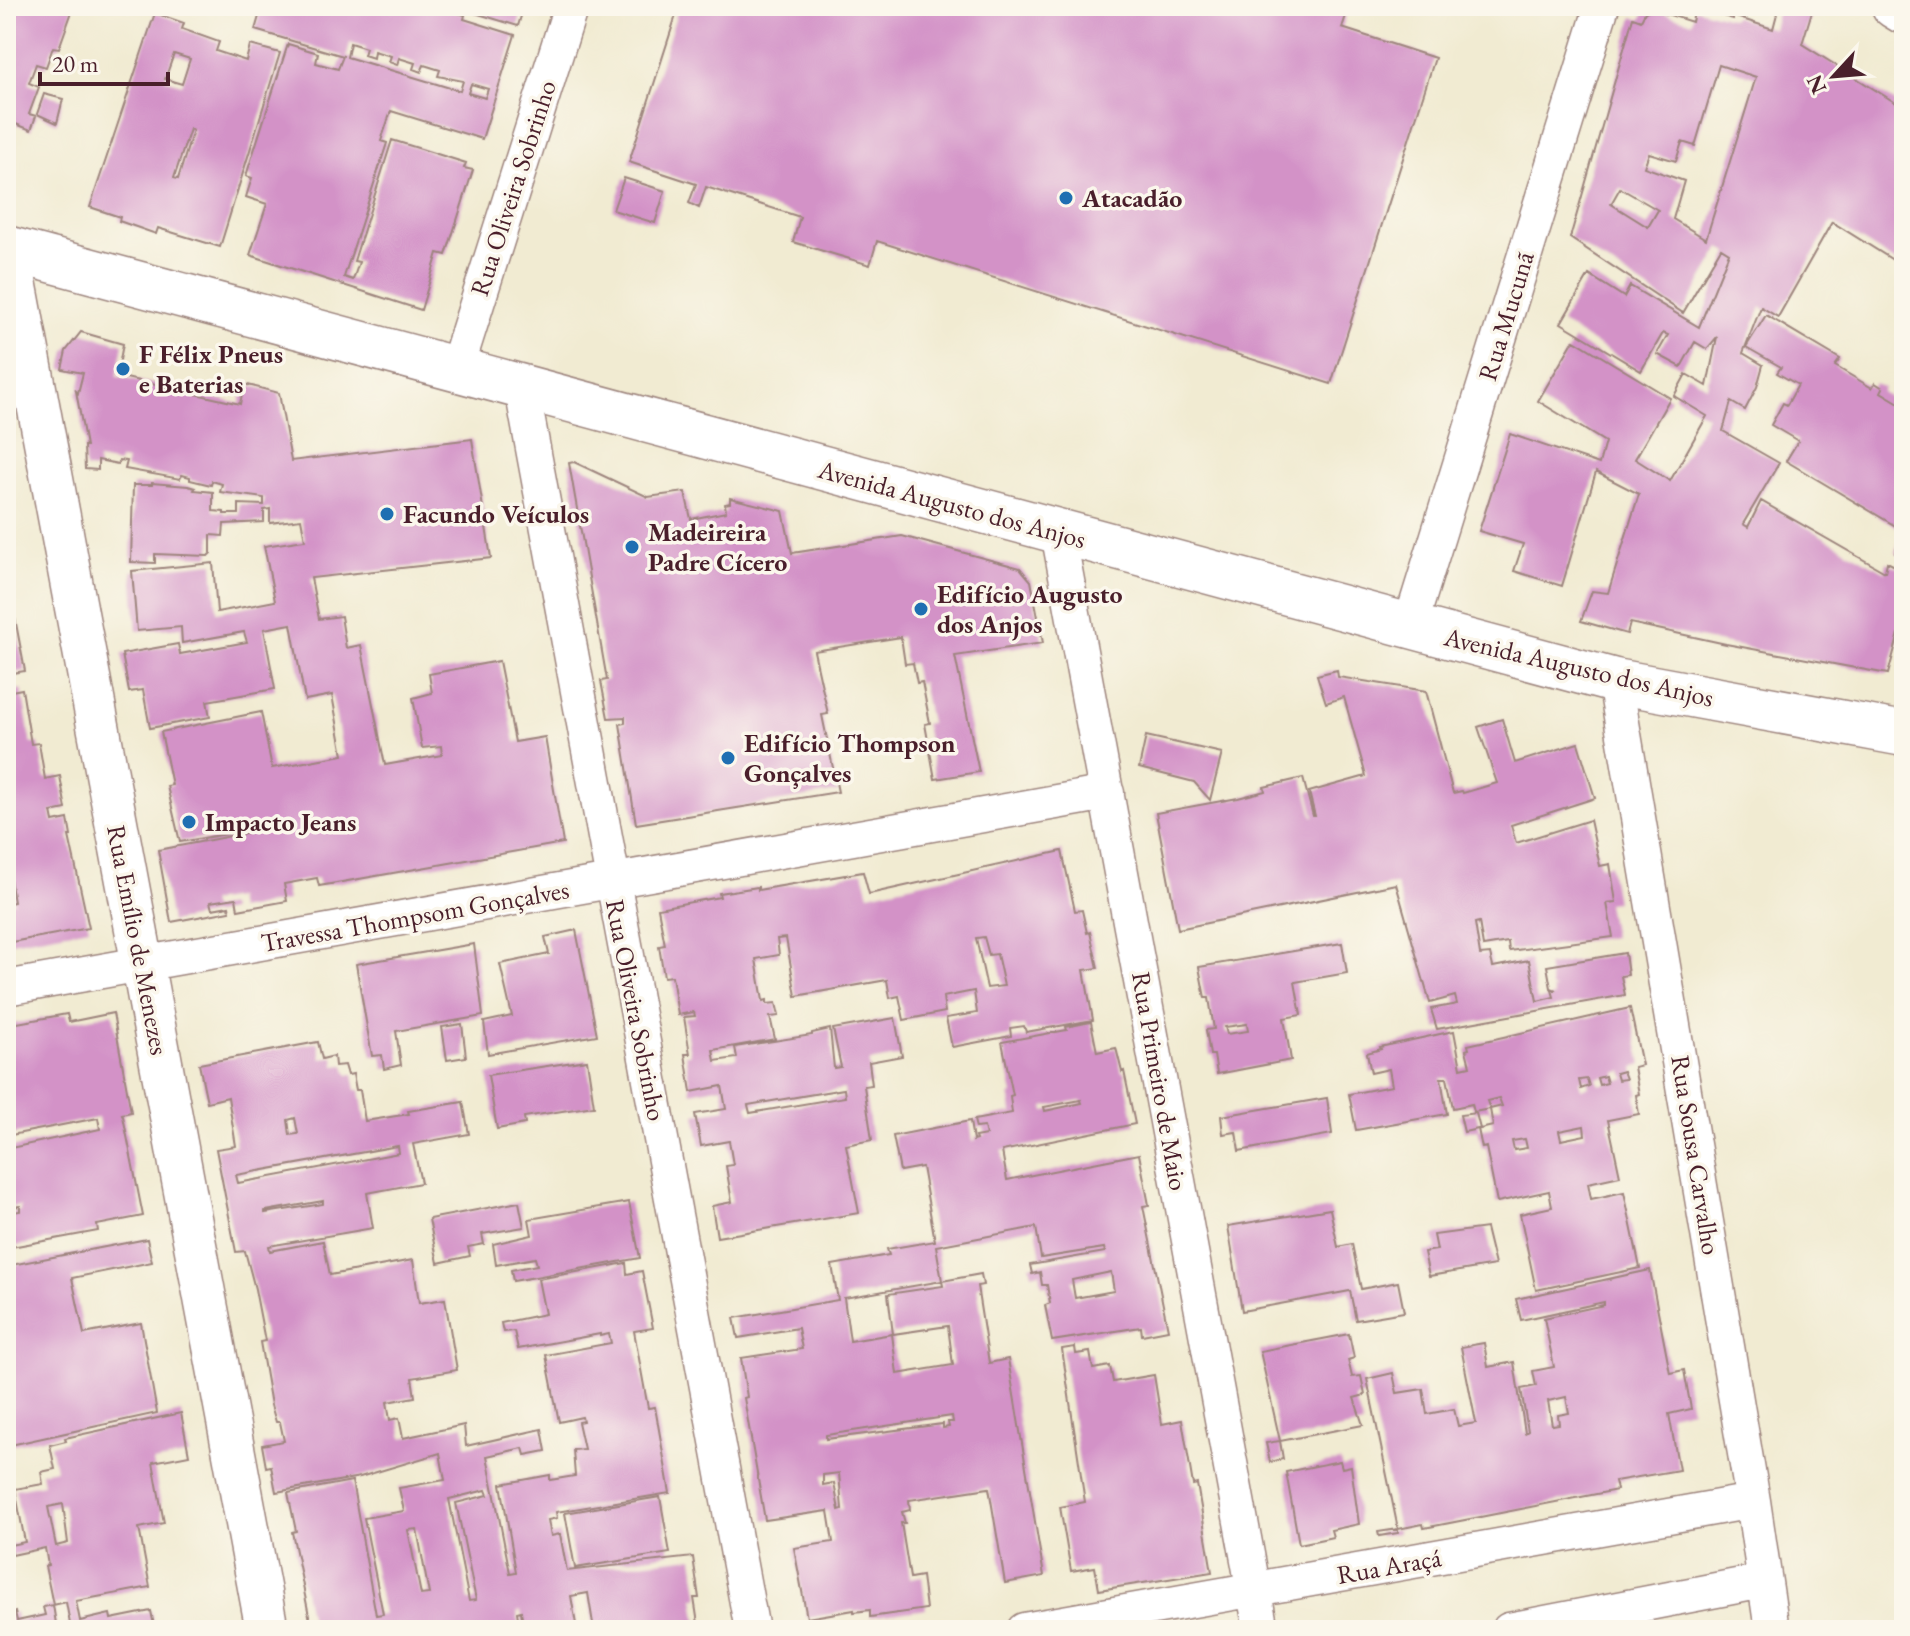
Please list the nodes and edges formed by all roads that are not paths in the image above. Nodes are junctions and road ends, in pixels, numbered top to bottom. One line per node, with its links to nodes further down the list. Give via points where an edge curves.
1 (571, 6): 6 (street, Rua Oliveira Sobrinho)
2 (1602, 6): 9 (street, Rua Mucunã)
3 (1894, 6): 4 (main road)
4 (1904, 12)
5 (8, 249): 6 (main road, Avenida Augusto dos Anjos); 14 (street, Rua Emílio de Menezes)
6 (456, 370): 7 (main road, Avenida Augusto dos Anjos)
7 (522, 389): 8 (main road, Avenida Augusto dos Anjos); 13 (street, Rua Oliveira Sobrinho)
8 (1058, 532): 9 (main road, Avenida Augusto dos Anjos); 12 (street, Rua Primeiro de Maio)
9 (1410, 626): 10 (main road, Avenida Augusto dos Anjos)
10 (1615, 681): 11 (main road, Avenida Augusto dos Anjos); 16 (street, Rua Sousa Carvalho)
11 (1904, 734)
12 (1107, 793): 13 (street, Travessa Thompsom Gonçalves); 18 (street, Rua Primeiro de Maio)
13 (612, 880): 14 (street, Travessa Thompsom Gonçalves); 20 (street, Rua Oliveira Sobrinho)
14 (143, 965): 15 (street, Travessa Thompsom Gonçalves); 19 (street, Rua Emílio de Menezes)
15 (6, 988)
16 (1753, 1501): 17 (street, Rua Sousa Carvalho); 18 (street, Rua Araçá)
17 (1763, 1581): 23 (street); 24 (street, Rua Sousa Carvalho)
18 (1254, 1590): 21 (street, Rua Araçá); 22 (street, Rua Primeiro de Maio)
19 (267, 1630)
20 (752, 1630)
21 (1024, 1630)
22 (1261, 1630)
23 (1509, 1630)
24 (1772, 1630)

